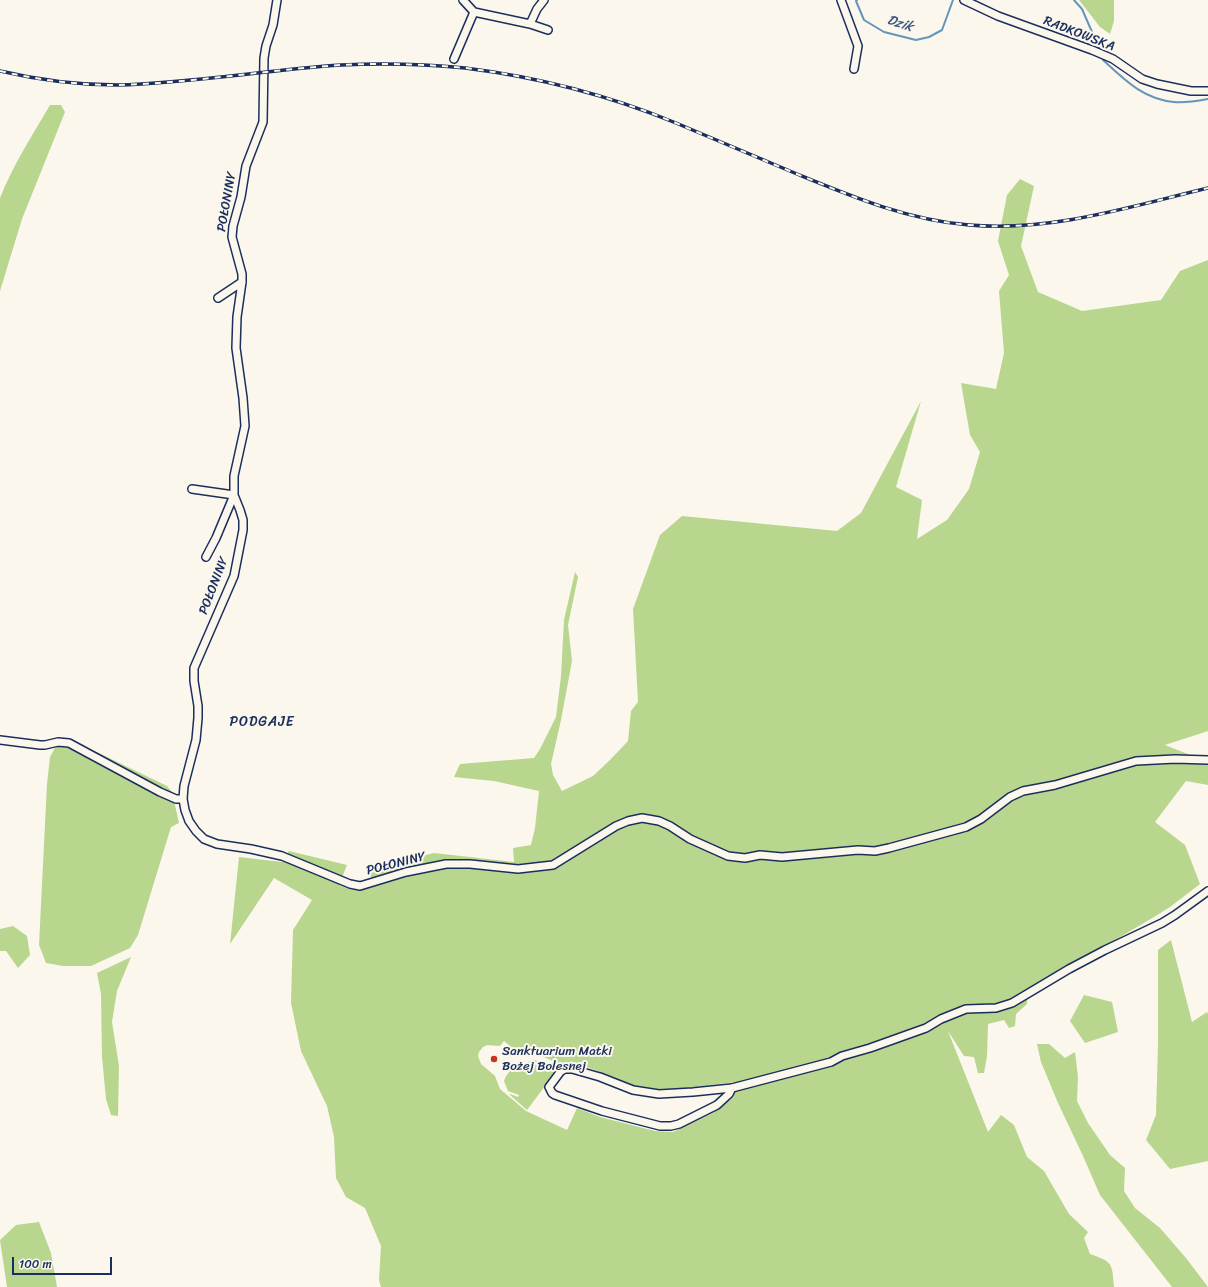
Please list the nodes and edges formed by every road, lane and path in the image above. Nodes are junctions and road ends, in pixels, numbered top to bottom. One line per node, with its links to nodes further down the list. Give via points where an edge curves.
1 (277, 0): 12 (street, POŁONINY, via 264,58 263,122 246,166 233,226 232,237)
2 (463, 0): 6 (street)
3 (544, 0): 7 (street)
4 (841, 0): 10 (street, via 858,46)
5 (964, 0): 11 (street, RADKOWSKA, via 998,16 1113,59 1142,79 1191,91)
6 (474, 12): 7 (street); 9 (street)
7 (530, 24): 8 (street)
8 (548, 30)
9 (454, 59)
10 (854, 69)
11 (1208, 91)
12 (242, 282): 13 (street); 15 (street, POŁONINY, via 236,317 236,348 245,426 234,476)
13 (218, 298)
14 (192, 489): 15 (street)
15 (234, 495): 16 (street); 19 (street, POŁONINY, via 243,520 243,530 234,576 194,668 198,718 196,740)
16 (206, 557)
17 (0, 740): 19 (street, via 40,745 69,743 160,792 176,799)
18 (1208, 760): 19 (street, POŁONINY, via 1136,761 1023,792 1010,797 981,820 966,827 875,851 858,850 782,857 728,856 690,839 659,821 642,818 628,820 616,826 553,865 518,869 470,864 440,866 406,872 360,886 282,856 217,844 204,839 189,821)
19 (183, 799)
20 (1208, 891): 21 (street, via 1162,923 1069,969 1012,1003 996,1008 966,1009 926,1028 831,1062)
21 (732, 1088): 21 (street, via 729,1094 710,1109 679,1124 660,1126 602,1111 552,1093 549,1087 561,1071 572,1069 652,1094)

